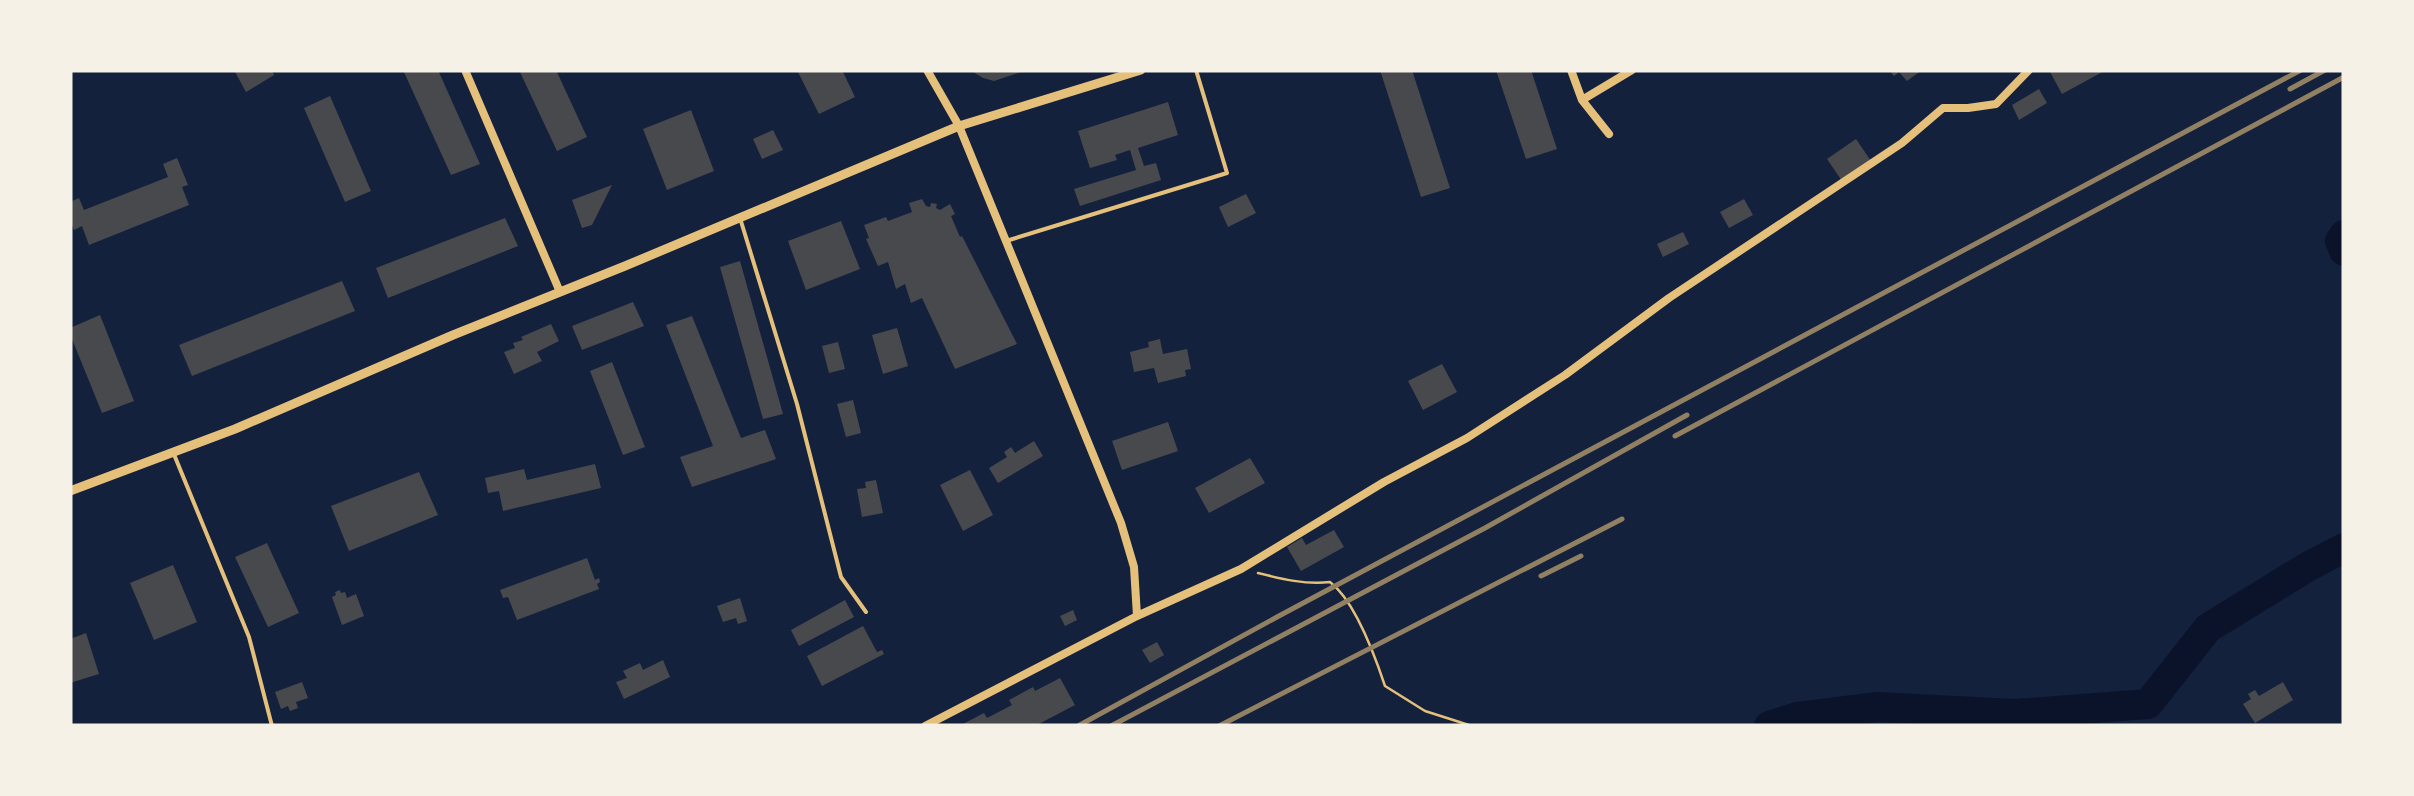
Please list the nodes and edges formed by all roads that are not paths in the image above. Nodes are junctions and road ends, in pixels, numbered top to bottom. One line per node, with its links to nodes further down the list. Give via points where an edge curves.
1 (465, 70): 13 (street)
2 (927, 70): 9 (street)
3 (1141, 70): 9 (street)
4 (1196, 70): 12 (lane, via 1227,173)
5 (1571, 70): 8 (street)
6 (1632, 70): 8 (street)
7 (2029, 70): 17 (street, via 1996,104 1943,108 1902,143 1467,438 1242,569)
8 (1582, 100): 10 (street)
9 (960, 126): 11 (street); 12 (street)
10 (1609, 134)
11 (740, 218): 13 (street); 16 (lane, via 842,577)
12 (1006, 241): 17 (street, via 1120,523 1134,567)
13 (560, 292): 14 (street)
14 (173, 452): 15 (street); 18 (lane, via 249,637)
15 (70, 491)
16 (866, 612)
17 (1137, 616): 19 (street)
18 (272, 726)
19 (924, 726)

